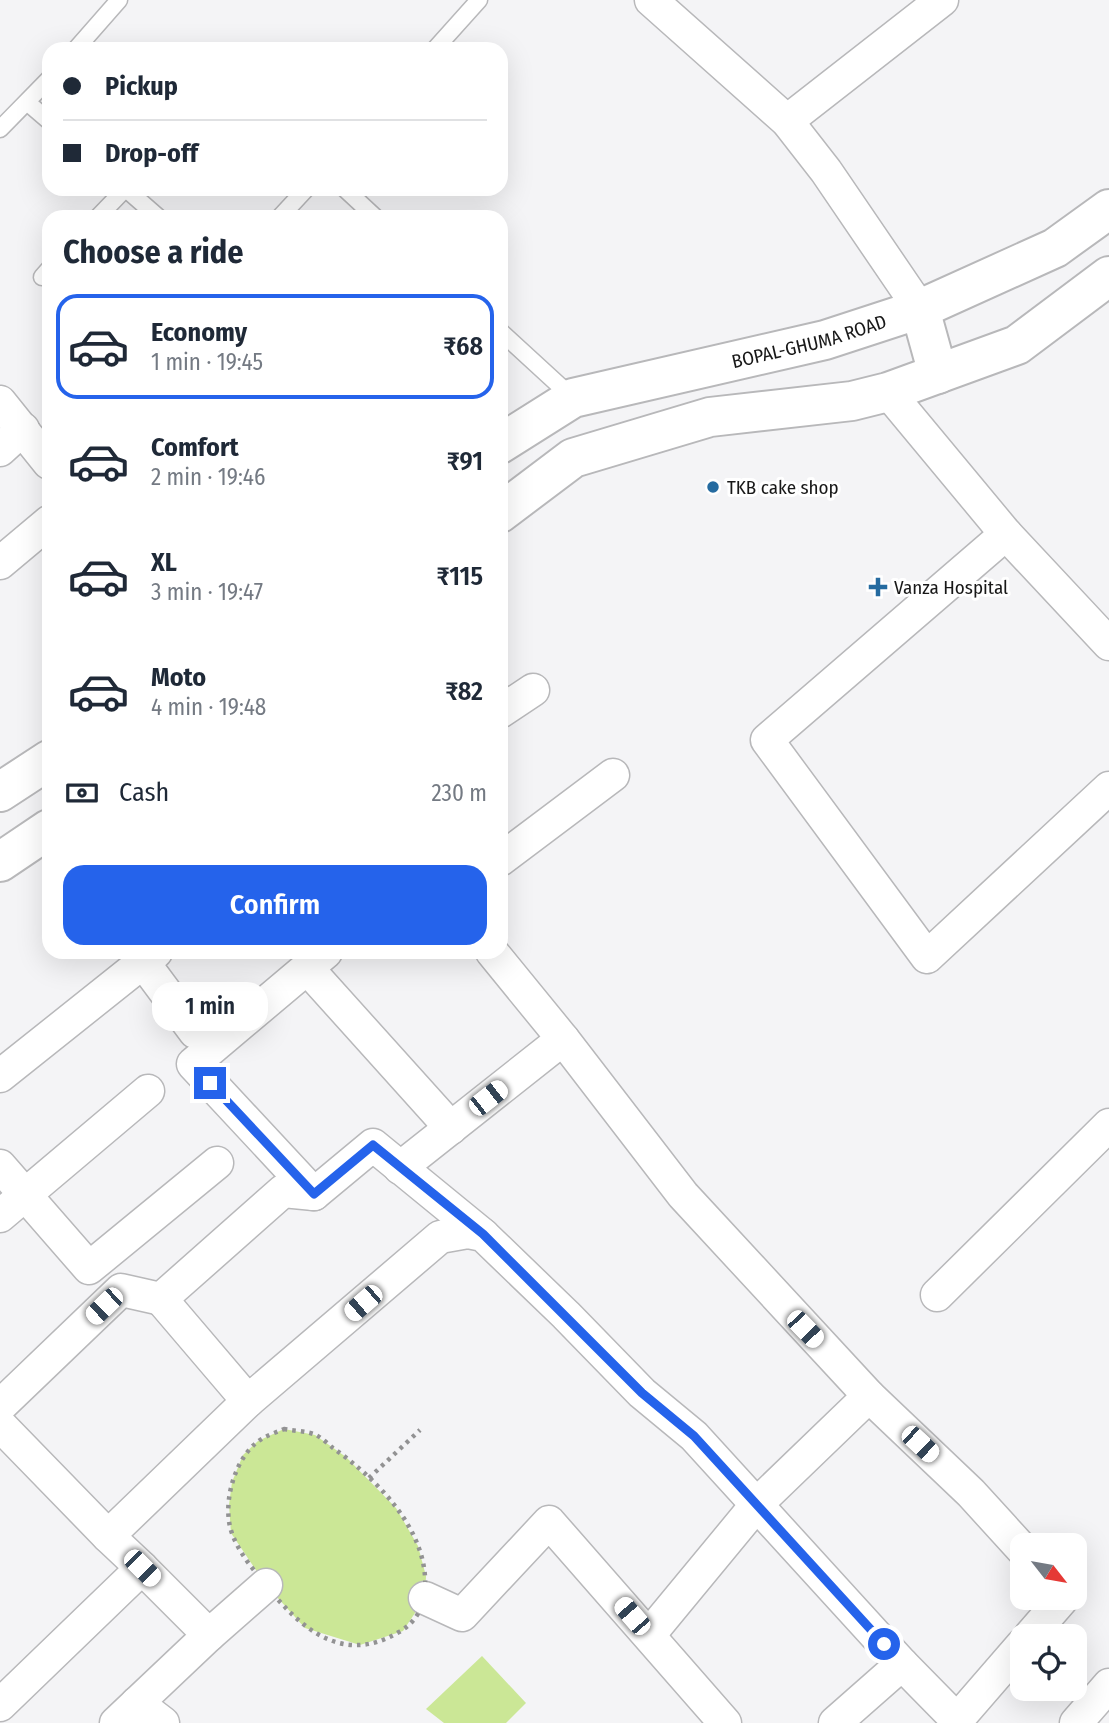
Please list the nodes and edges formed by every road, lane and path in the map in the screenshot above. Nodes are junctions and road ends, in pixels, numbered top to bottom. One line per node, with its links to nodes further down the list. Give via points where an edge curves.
1 (119, 0): 5 (lane)
2 (479, 0): 6 (lane)
3 (942, 0): 10 (street)
4 (653, 1): 10 (street)
5 (82, 42)
6 (441, 42)
7 (42, 87): 8 (lane)
8 (28, 103): 9 (lane); 11 (lane)
9 (42, 115)
10 (787, 121): 22 (street)
11 (0, 129)
12 (118, 196): 17 (lane)
13 (133, 196): 18 (lane)
14 (300, 196): 19 (lane)
15 (352, 196): 20 (lane)
16 (1109, 209): 22 (street, BOPAL-GHUMA ROAD, via 1055,247)
17 (106, 210)
18 (150, 210)
19 (286, 210)
20 (368, 210)
21 (1109, 276): 24 (street, via 1017,345)
22 (920, 309): 24 (street); 26 (street, BOPAL-GHUMA ROAD, via 825,340)
23 (508, 338): 26 (lane)
24 (938, 374): 25 (street)
25 (888, 392): 32 (street, via 852,401 710,417 573,458); 34 (street)
26 (573, 397): 29 (street, BOPAL-GHUMA ROAD)
27 (0, 402): 28 (street)
28 (23, 429): 30 (street); 31 (street)
29 (508, 439)
30 (0, 450)
31 (42, 454)
32 (508, 507)
33 (42, 528): 35 (street)
34 (1006, 534): 36 (street); 41 (street, via 767,740 927,957)
35 (0, 563)
36 (1109, 644)
37 (533, 690): 38 (street)
38 (508, 707)
39 (42, 765): 42 (street)
40 (613, 775): 44 (street)
41 (1109, 788)
42 (0, 792)
43 (42, 834): 45 (street)
44 (508, 854)
45 (0, 862)
46 (147, 959): 52 (street)
47 (151, 959): 50 (street)
48 (498, 959): 51 (street)
49 (317, 960): 55 (street); 59 (street, via 193,1064)
50 (195, 1032)
51 (563, 1039): 55 (street); 65 (street, via 683,1195)
52 (0, 1076)
53 (148, 1090): 60 (street)
54 (1109, 1125): 63 (street)
55 (451, 1128): 58 (street)
56 (217, 1163): 60 (street, via 89,1268)
57 (0, 1166): 60 (street)
58 (400, 1168): 59 (street, via 373,1145); 62 (street)
59 (314, 1194): 64 (street, via 283,1191)
60 (25, 1195): 61 (street)
61 (0, 1216)
62 (483, 1234): 66 (street, via 440,1237); 71 (street)
63 (937, 1295)
64 (162, 1299): 66 (street); 67 (street, via 121,1290)
65 (869, 1396): 71 (street); 73 (street)
66 (248, 1401): 72 (street)
67 (0, 1406)
68 (0, 1425): 72 (street)
69 (420, 1430): 70 (path)
70 (369, 1478): 75 (path, via 316,1435 284,1429 258,1441 243,1455 232,1482 232,1533); 76 (path, via 412,1531 426,1576)
71 (758, 1503): 80 (street); 82 (street)
72 (108, 1536): 74 (street)
73 (1010, 1536)
74 (142, 1568): 79 (street); 84 (street)
75 (266, 1585): 76 (path, via 305,1628 336,1643 360,1645 382,1642 403,1631 417,1618); 79 (street)
76 (425, 1598): 80 (street, via 461,1615 549,1522)
77 (1053, 1610): 78 (street)
78 (1040, 1624)
79 (209, 1635): 85 (street)
80 (649, 1635): 88 (street)
81 (1010, 1659): 86 (street)
82 (902, 1664): 86 (street); 89 (street)
83 (1109, 1685): 90 (street)
84 (0, 1705)
85 (127, 1713): 87 (street)
86 (955, 1722)
87 (163, 1723)
88 (725, 1723)
89 (835, 1723)
90 (1076, 1723)

